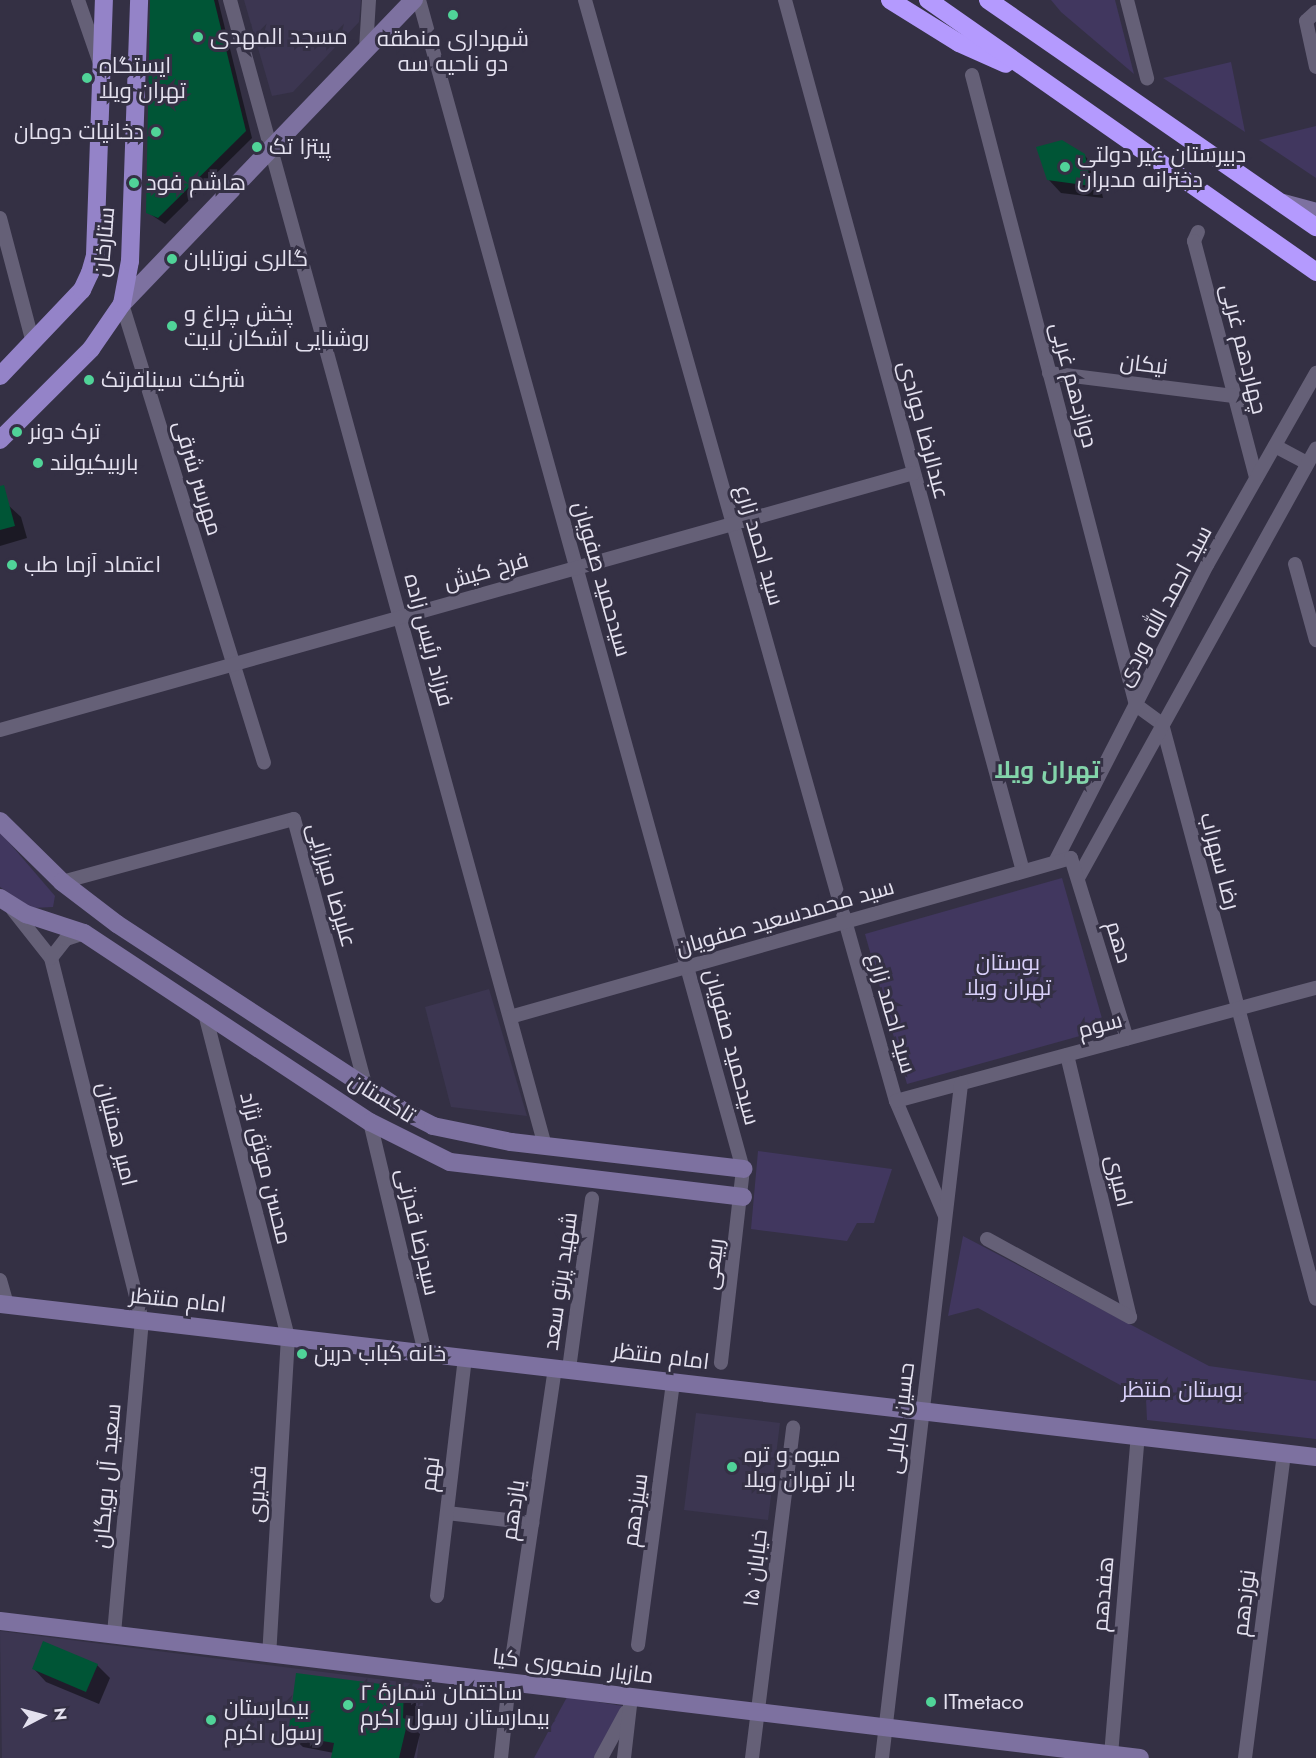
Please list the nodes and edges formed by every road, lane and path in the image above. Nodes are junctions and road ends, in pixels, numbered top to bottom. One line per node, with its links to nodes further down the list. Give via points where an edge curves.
1 (78, 0): 18 (street)
2 (104, 0): 18 (main road, ستارخان)
3 (139, 0): 30 (main road, ستارخان, via 130,261)
4 (230, 0): 23 (street, فرزاد رئیس زاده)
5 (369, 0): 17 (street)
6 (414, 0): 17 (street)
7 (419, 0): 44 (street, سیدحمید صفویان)
8 (585, 0): 42 (street, سید احمد زارع)
9 (784, 0): 40 (street, عبدالرضا جوادی)
10 (890, 0): 22 (highway, via 960,43)
11 (928, 0): 22 (highway)
12 (988, 0): 16 (highway)
13 (1003, 0): 16 (highway)
14 (1126, 0): 21 (street)
15 (1316, 12): 19 (street, via 1306,21)
16 (1050, 42): 24 (highway)
17 (366, 49): 23 (street)
18 (101, 67): 31 (main road, ستارخان, via 93,264 82,290)
19 (1316, 67)
20 (972, 75): 32 (street, دوازدهم غربی)
21 (1147, 78)
22 (1046, 83): 29 (highway)
23 (271, 145): 30 (street); 45 (street, فرزاد رئیس زاده)
24 (1279, 202): 25 (street); 27 (highway)
25 (1316, 212)
26 (0, 218): 31 (street)
27 (1316, 227)
28 (1198, 232): 35 (street, چهاردهم غربی, via 1194,241)
29 (1316, 272)
30 (122, 304): 36 (main road, ستارخان, via 90,349); 47 (street, مهرسر شرقی)
31 (33, 343): 34 (main road, ستارخان)
32 (1049, 373): 35 (street, نیکان); 48 (street, دوازدهم غربی)
33 (1316, 373): 37 (street, سید احمد الله وردی)
34 (0, 376)
35 (1234, 396): 41 (street, چهاردهم غربی)
36 (0, 440)
37 (1275, 446): 39 (street); 41 (street, سید احمد الله وردی)
38 (1316, 448): 39 (street)
39 (1307, 463): 49 (street)
40 (914, 473): 42 (street, فرخ کیش); 55 (street, عبدالرضا جوادی)
41 (1256, 478): 48 (street, سید احمد الله وردی)
42 (732, 524): 44 (street, فرخ کیش); 59 (street, سید احمد زارع)
43 (1295, 564): 46 (street)
44 (577, 568): 45 (street, فرخ کیش); 63 (street, سیدحمید صفویان)
45 (400, 617): 47 (street, فرخ کیش); 68 (street, فرزاد رئیس زاده)
46 (1316, 640)
47 (233, 664): 50 (street, فرخ کیش); 51 (street, مهرسر شرقی)
48 (1136, 705): 49 (street); 54 (street, سید احمد الله وردی)
49 (1162, 724): 56 (street); 66 (street, رضا سهراب)
50 (0, 730)
51 (264, 763)
52 (1, 820): 57 (street, تاکستان)
53 (1071, 858): 54 (street, سید محمدسعید صفویان); 56 (street, دهم)
54 (1055, 862): 55 (street, سید محمدسعید صفویان)
55 (1023, 871): 59 (street, سید محمدسعید صفویان)
56 (1078, 878): 69 (street, دهم)
57 (62, 882): 62 (street, تاکستان); 72 (street, علیرضا میرزایی, via 294,819)
58 (5, 903): 60 (street, تاکستان); 61 (street)
59 (843, 922): 63 (street, سید محمدسعید صفویان); 73 (street, سید احمد زارع)
60 (84, 933): 61 (street, via 66,939); 64 (street, تاکستان)
61 (51, 958): 85 (street, امیر همتیان)
62 (179, 963): 64 (street); 72 (street, تاکستان)
63 (688, 966): 68 (street, سید محمدسعید صفویان); 76 (street, سیدحمید صفویان)
64 (164, 984): 67 (street, تاکستان)
65 (1316, 988): 66 (street, سوم)
66 (1238, 1009): 69 (street, سوم); 83 (street, رضا سهراب)
67 (204, 1010): 74 (street, تاکستان); 86 (street, محسن موثق نژاد)
68 (510, 1017): 75 (street, فرزاد رئیس زاده)
69 (1127, 1039): 70 (street, سوم)
70 (1067, 1055): 71 (street, سوم); 81 (street, امیری, via 1130,1317)
71 (961, 1083): 73 (street, سوم); 80 (street, حسین کابلی)
72 (366, 1087): 75 (street, تاکستان, via 433,1126)
73 (896, 1101): 80 (street, سید احمد زارع)
74 (370, 1122): 77 (street, تاکستان, via 450,1162); 87 (street, سیدرضا قدرتی)
75 (546, 1146): 76 (street, تاکستان); 77 (street)
76 (743, 1169): 78 (street, ربیعی)
77 (543, 1174): 78 (street, تاکستان)
78 (743, 1197): 89 (street, ربیعی)
79 (592, 1199): 90 (street, شهید پرتو سعد)
80 (945, 1216): 92 (street, حسین کابلی)
81 (987, 1239)
82 (0, 1280): 84 (street)
83 (1315, 1296)
84 (3, 1304): 85 (street, امام منتظر)
85 (142, 1320): 86 (street, امام منتظر); 101 (street, سعید آل بویگان)
86 (288, 1337): 87 (street, امام منتظر); 103 (street, قدیری)
87 (425, 1352): 88 (street, امام منتظر)
88 (465, 1357): 90 (street, امام منتظر); 97 (street, نهم)
89 (721, 1363)
90 (562, 1368): 91 (street, امام منتظر); 98 (street, یازدهم)
91 (673, 1381): 92 (street, امام منتظر); 102 (street, سیزدهم)
92 (922, 1411): 94 (street, امام منتظر); 108 (street, حسین کابلی)
93 (794, 1428): 107 (street, خیابان ۱۵)
94 (1137, 1436): 95 (street, امام منتظر); 109 (street, هفدهم)
95 (1284, 1453): 96 (street, امام منتظر); 116 (street, نوزدهم)
96 (1316, 1457)
97 (447, 1513): 98 (street); 99 (street, نهم)
98 (532, 1523): 104 (street, یازدهم)
99 (437, 1596)
100 (0, 1621): 101 (street, مازیار منصوری کیا)
101 (114, 1635): 103 (street, مازیار منصوری کیا)
102 (638, 1645)
103 (269, 1653): 105 (street, مازیار منصوری کیا)
104 (512, 1659)
105 (509, 1682): 106 (street, مازیار منصوری کیا); 110 (street)
106 (630, 1701): 107 (street, مازیار منصوری کیا); 111 (street); 112 (street)
107 (758, 1712): 108 (street, مازیار منصوری کیا); 113 (street, خیابان ۱۵)
108 (885, 1728): 109 (street, مازیار منصوری کیا); 114 (street, حسین کابلی)
109 (1111, 1755): 115 (street, مازیار منصوری کیا)
110 (501, 1758)
111 (601, 1758)
112 (624, 1758)
113 (752, 1758)
114 (882, 1758)
115 (1140, 1758)
116 (1245, 1758)

